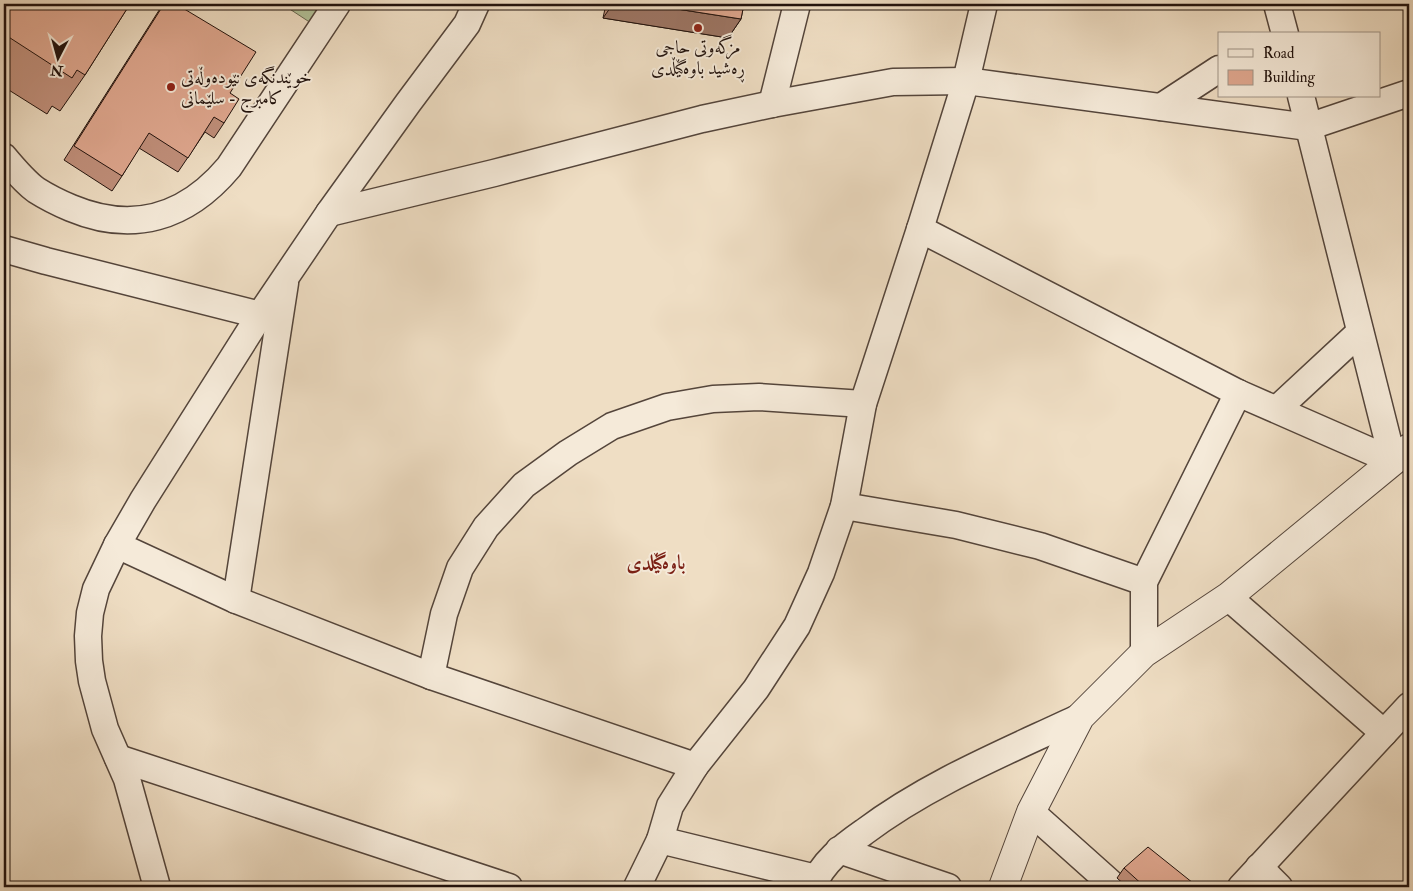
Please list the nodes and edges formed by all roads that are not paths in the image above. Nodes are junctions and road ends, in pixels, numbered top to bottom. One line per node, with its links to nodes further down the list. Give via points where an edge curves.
1 (337, 4): 12 (street, via 229,167 217,182 183,206 144,220 88,214 56,202 36,190)
2 (476, 4): 13 (street, via 467,24)
3 (797, 4): 9 (street)
4 (984, 4): 6 (street)
5 (1218, 70): 10 (street)
6 (966, 81): 9 (street, via 893,82); 10 (street); 14 (street)
7 (1409, 93): 11 (street)
8 (1301, 98): 11 (street)
9 (772, 104): 13 (street)
10 (1161, 107): 11 (street)
11 (1308, 127): 18 (street)
12 (4, 158)
13 (329, 212): 16 (street)
14 (920, 229): 19 (street); 20 (street)
15 (4, 249): 17 (street)
16 (287, 274): 17 (street); 27 (street)
17 (260, 315): 24 (street)
18 (1360, 332): 21 (street); 22 (street)
19 (1238, 392): 21 (street); 25 (street)
20 (863, 404): 23 (street); 29 (street, via 759,397 713,399 667,407 612,426 568,453 524,485 486,527 460,568 444,614)
21 (1277, 409): 22 (street)
22 (1401, 455): 26 (street)
23 (844, 506): 25 (street, via 956,524 1040,546); 34 (street, via 821,573 797,626 756,689)
24 (116, 545): 27 (street); 33 (street, via 96,589 88,636 96,700)
25 (1144, 582): 28 (street)
26 (1228, 597): 28 (street); 32 (street)
27 (236, 600): 29 (street)
28 (1144, 653): 31 (street)
29 (431, 676): 34 (street)
30 (1409, 706): 32 (street)
31 (1080, 718): 35 (street); 37 (street, via 945,780 888,813)
32 (1384, 734): 38 (street)
33 (118, 758): 40 (street, via 132,794); 41 (street)
34 (695, 766): 36 (street, via 670,806)
35 (1031, 812): 44 (street); 45 (street)
36 (660, 840): 39 (street); 42 (street)
37 (839, 850): 39 (street); 43 (street)
38 (1259, 867): 46 (street); 47 (street)
39 (815, 883)
40 (157, 887)
41 (509, 887)
42 (637, 887)
43 (948, 887)
44 (1003, 887)
45 (1114, 887)
46 (1240, 887)
47 (1279, 887)

